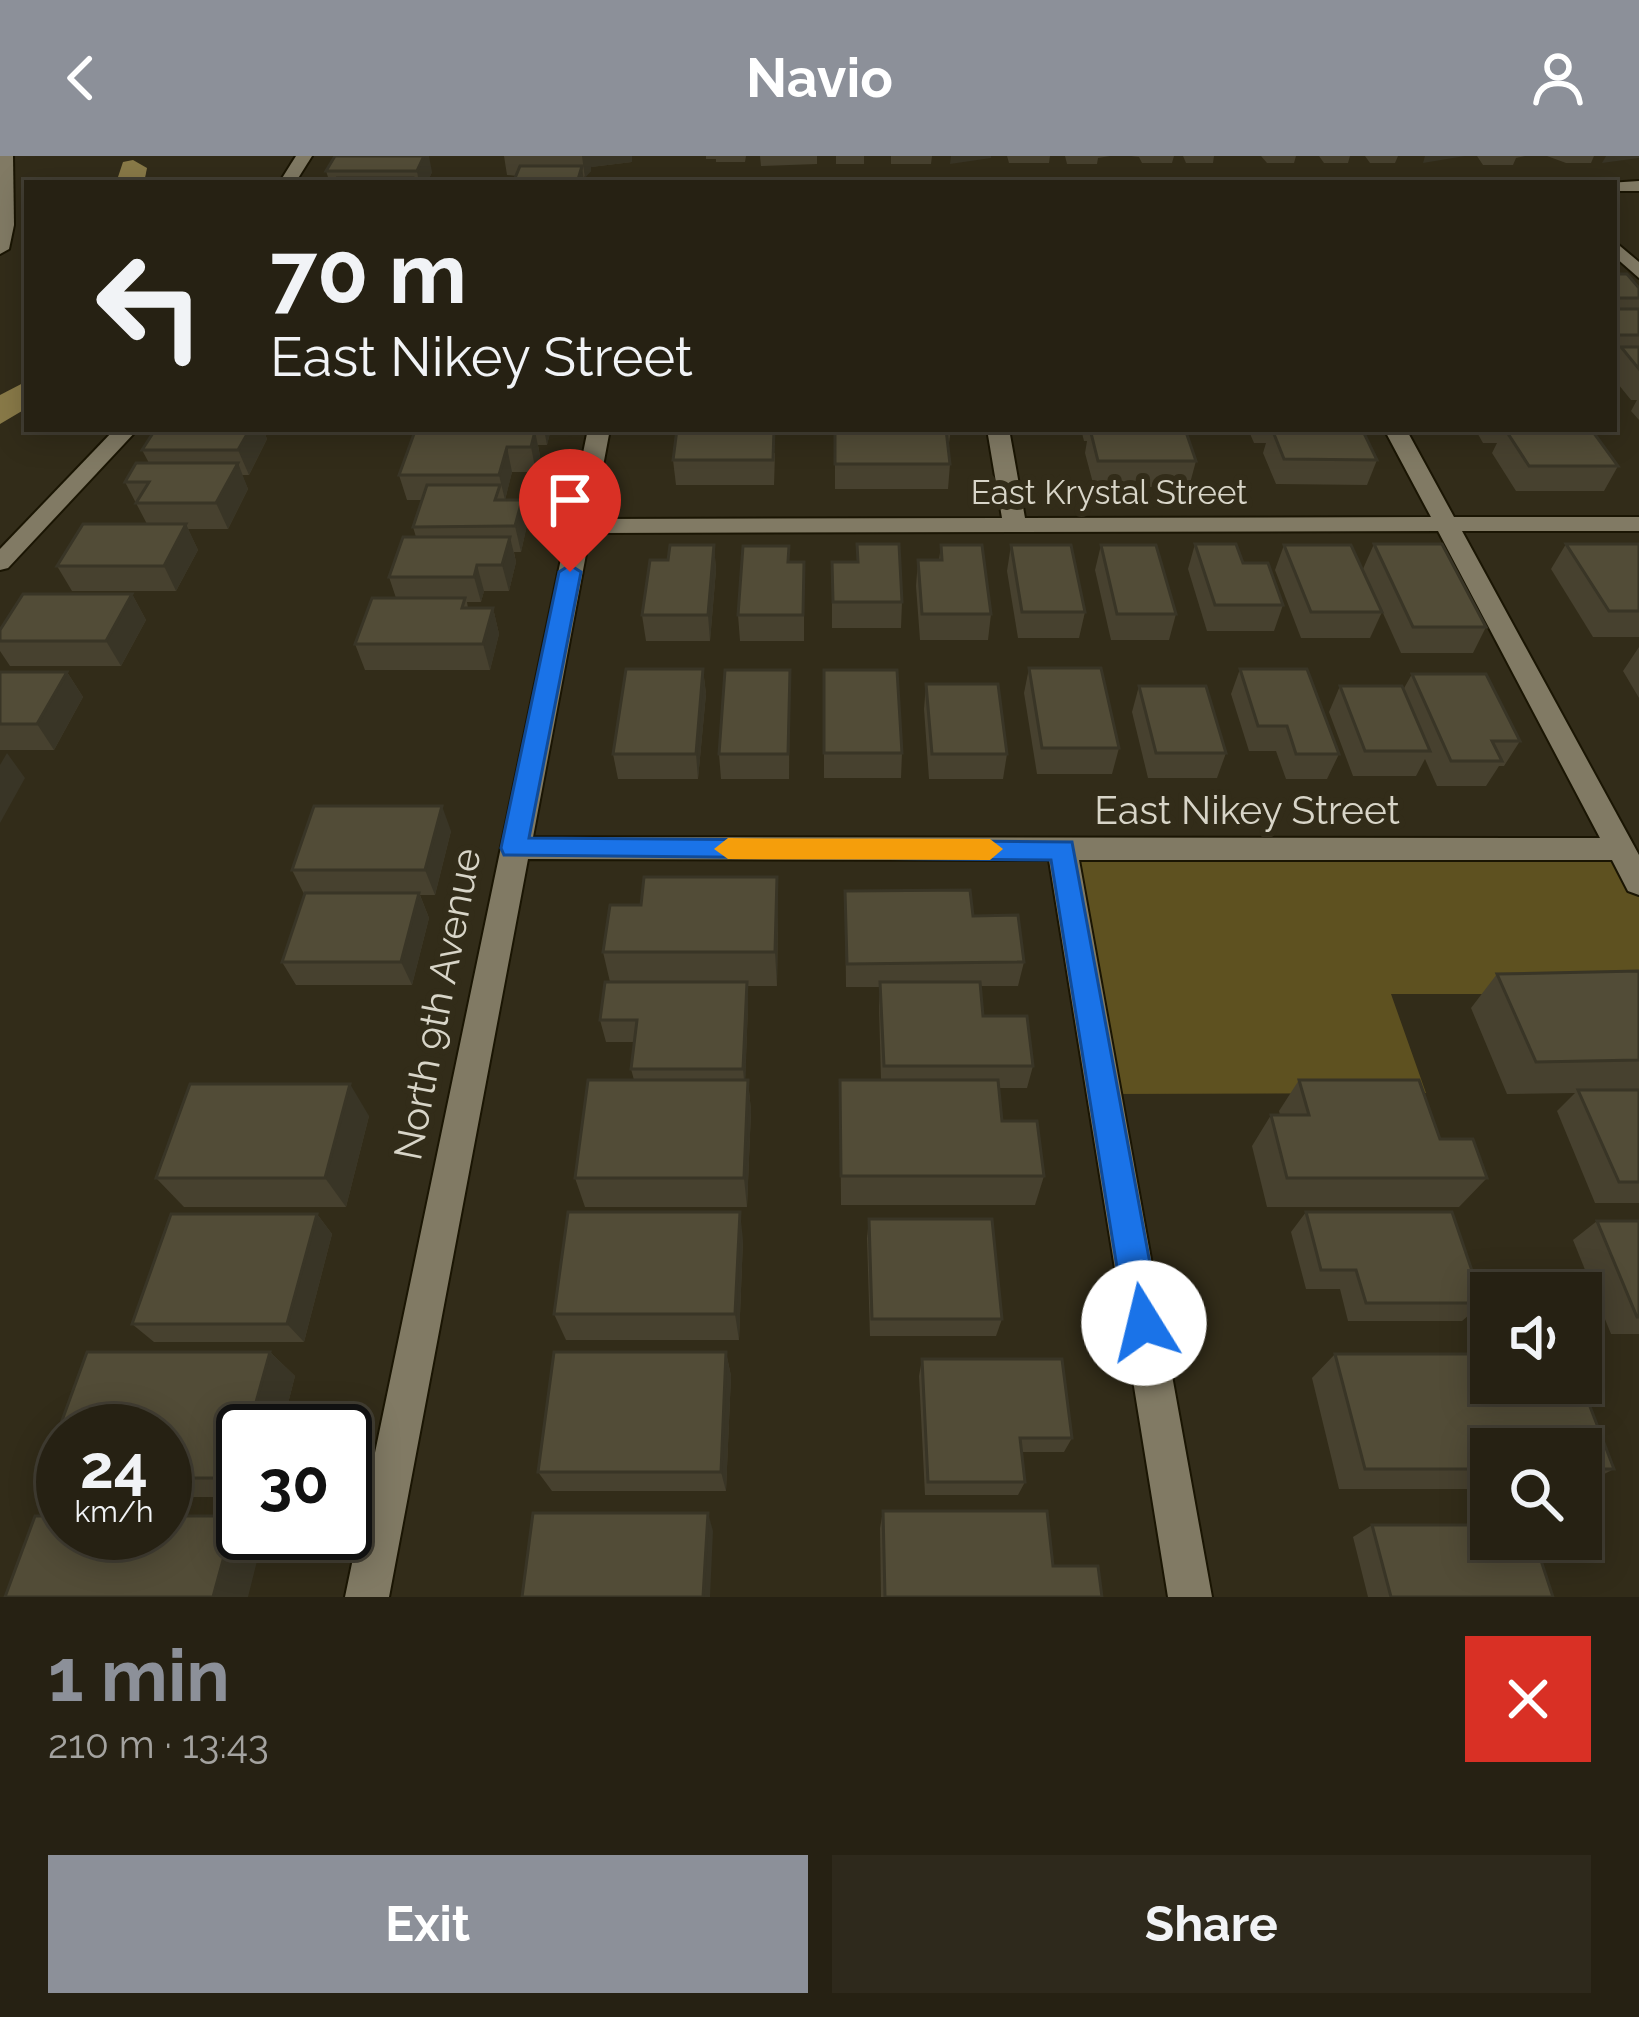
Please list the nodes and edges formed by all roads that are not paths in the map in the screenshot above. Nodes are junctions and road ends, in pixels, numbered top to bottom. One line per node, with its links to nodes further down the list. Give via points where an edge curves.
1 (5, 156): 2 (street)
2 (0, 249)
3 (1617, 249): 4 (street)
4 (1639, 273)
5 (124, 432): 13 (street)
6 (598, 432): 11 (street, North 9th Avenue)
7 (999, 432): 10 (street)
8 (1397, 432): 12 (street)
9 (1639, 524): 12 (street, East Krystal Street)
10 (1015, 525): 11 (street, East Krystal Street); 12 (street, East Krystal Street)
11 (579, 526): 14 (street, North 9th Avenue)
12 (1447, 526): 15 (street)
13 (0, 563)
14 (514, 848): 16 (street, East Nikey Street); 18 (street, North 9th Avenue)
15 (1621, 848): 16 (street, East Nikey Street); 17 (street)
16 (1063, 850): 19 (street)
17 (1639, 883)
18 (367, 1597)
19 (1190, 1597)

